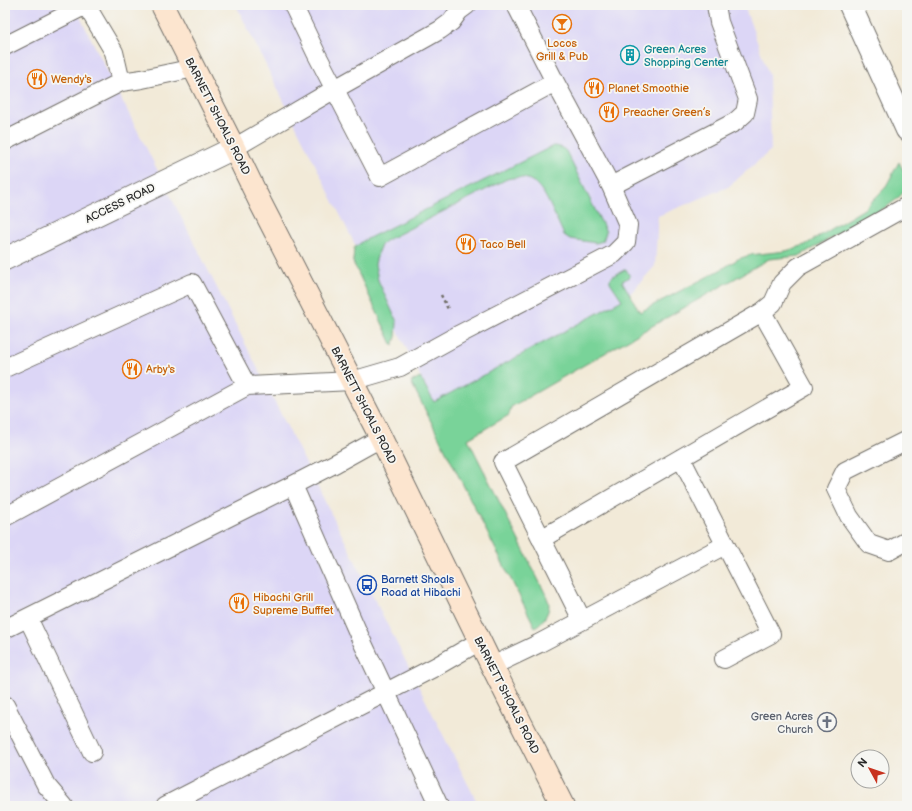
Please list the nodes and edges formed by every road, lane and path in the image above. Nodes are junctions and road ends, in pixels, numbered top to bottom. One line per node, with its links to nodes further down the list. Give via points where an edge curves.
1 (86, 5): 8 (lane); 10 (lane, via 114,52)
2 (162, 5): 9 (main road, BARNETT SHOALS ROAD)
3 (293, 5): 12 (lane)
4 (467, 5): 12 (lane, via 440,30)
5 (516, 5): 11 (lane)
6 (716, 5): 16 (lane, via 719,22 748,99 745,113 735,122)
7 (850, 5): 13 (street)
8 (5, 46)
9 (194, 68): 10 (lane); 15 (main road, BARNETT SHOALS ROAD)
10 (121, 82): 14 (lane)
11 (555, 82): 12 (lane, via 380,177); 16 (lane)
12 (335, 89): 15 (lane)
13 (907, 130)
14 (5, 141)
15 (234, 148): 18 (street, ACCESS ROAD); 21 (main road, BARNETT SHOALS ROAD)
16 (610, 186): 21 (lane, via 628,225 626,242 614,254 400,367)
17 (907, 206): 19 (lane, via 798,267 782,283 773,303)
18 (5, 259)
19 (762, 312): 25 (lane, via 804,387); 28 (lane, via 502,462)
20 (5, 368): 22 (lane, via 192,283)
21 (352, 381): 22 (lane); 23 (main road, BARNETT SHOALS ROAD)
22 (247, 386): 27 (lane)
23 (381, 438): 26 (lane); 34 (main road, BARNETT SHOALS ROAD)
24 (907, 440): 29 (lane, via 845,471 836,489 869,544 889,550)
25 (680, 458): 28 (lane); 30 (lane)
26 (293, 485): 31 (lane); 37 (lane)
27 (5, 517)
28 (540, 539): 32 (lane)
29 (907, 541)
30 (725, 545): 32 (lane); 35 (lane, via 771,634)
31 (28, 618): 33 (lane); 39 (lane)
32 (582, 620): 36 (lane)
33 (5, 629)
34 (480, 641): 36 (main road, BARNETT SHOALS ROAD); 37 (lane)
35 (724, 659)
36 (492, 666): 43 (main road, BARNETT SHOALS ROAD)
37 (386, 692): 41 (lane); 42 (lane)
38 (5, 705): 40 (lane, via 46,785)
39 (92, 752)
40 (64, 806)
41 (164, 806)
42 (439, 806)
43 (563, 806)

